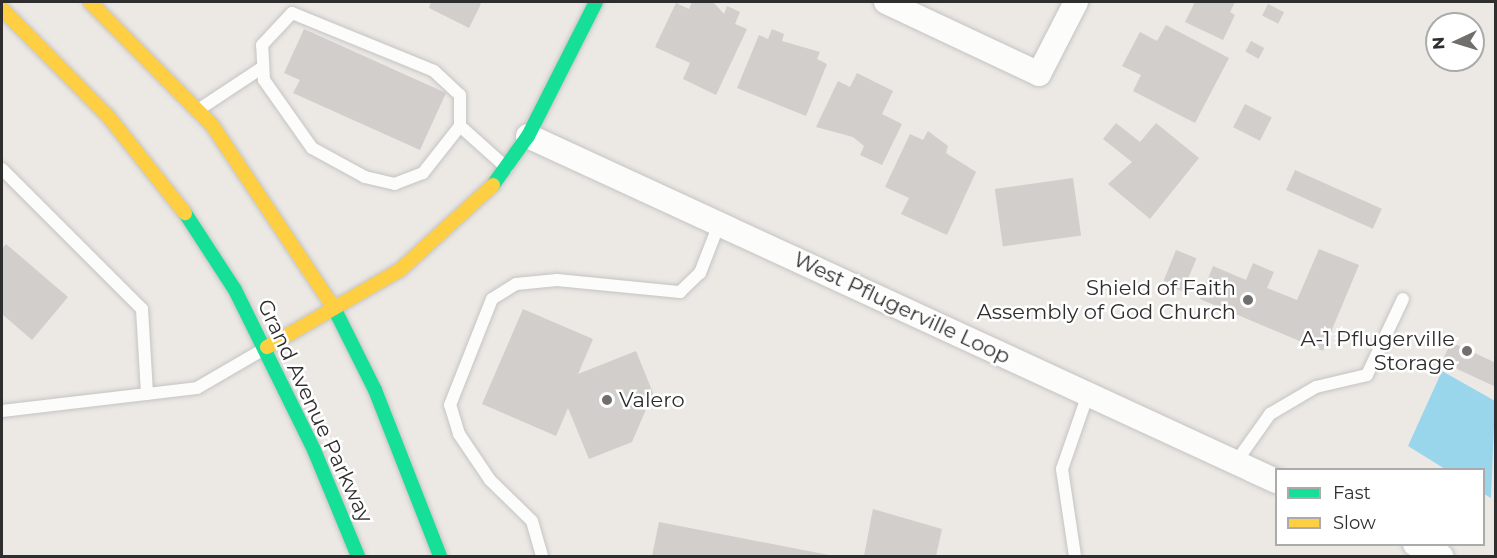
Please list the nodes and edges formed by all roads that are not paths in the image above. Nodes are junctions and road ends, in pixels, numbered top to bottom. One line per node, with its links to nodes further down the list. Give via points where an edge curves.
1 (90, 2): 7 (main road)
2 (596, 2): 9 (main road)
3 (886, 2): 4 (street, via 1040,74)
4 (1076, 2)
5 (2, 9): 15 (main road, Grand Avenue Parkway, via 108,117 176,200)
6 (263, 67): 7 (lane); 8 (lane, via 264,80 312,148 364,177 395,184 423,173); 8 (lane, via 262,45 292,13 434,71 460,95)
7 (197, 111): 14 (main road)
8 (460, 126): 10 (lane)
9 (528, 136): 10 (main road); 12 (street, West Pflugerville Loop)
10 (508, 168): 14 (main road, via 400,270)
11 (2, 169): 16 (lane, via 142,309)
12 (719, 224): 17 (street, West Pflugerville Loop); 24 (lane, via 700,273 681,292 557,280 516,284 492,299 450,405 459,434 490,480 532,521)
13 (1403, 299): 19 (lane, via 1367,375 1316,387 1277,409)
14 (335, 309): 15 (main road); 23 (main road, via 375,390)
15 (267, 347): 16 (lane, via 196,388); 22 (main road, Grand Avenue Parkway)
16 (147, 394): 18 (lane)
17 (1088, 394): 19 (street, West Pflugerville Loop); 25 (lane, via 1062,469)
18 (2, 411)
19 (1236, 462): 20 (street, West Pflugerville Loop)
20 (1275, 481)
21 (1419, 546): 26 (street)
22 (358, 556)
23 (440, 556)
24 (542, 556)
25 (1075, 556)
26 (1441, 556)

